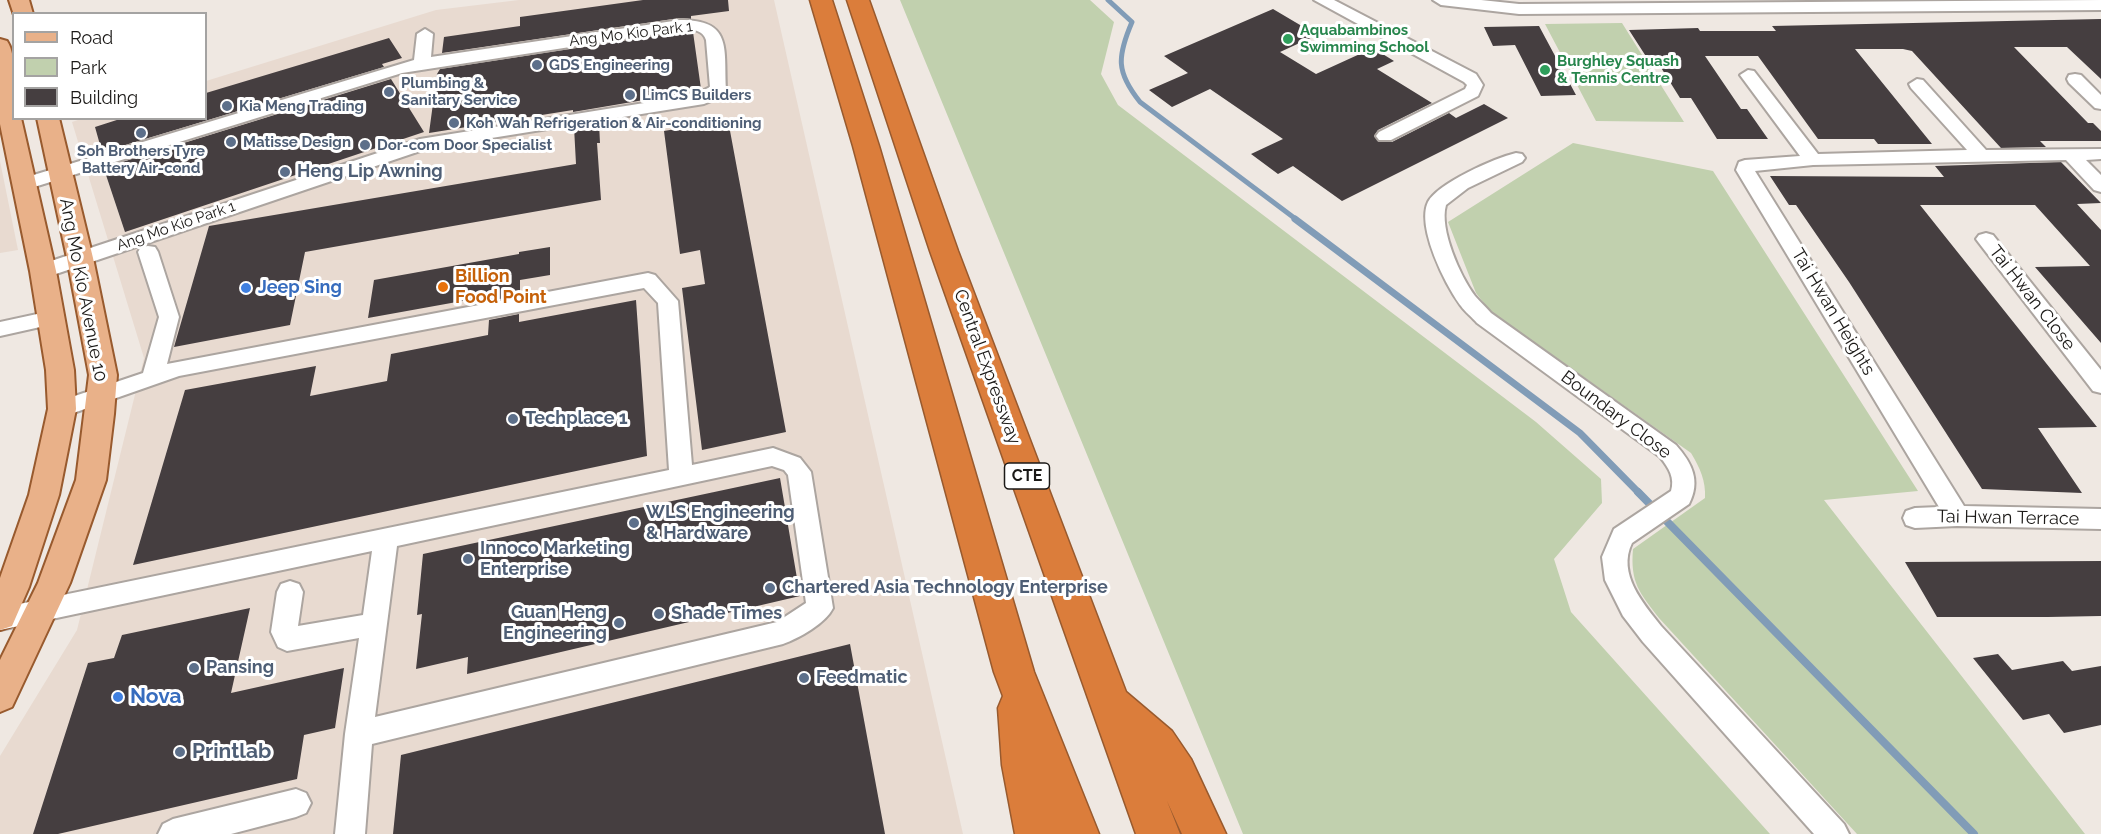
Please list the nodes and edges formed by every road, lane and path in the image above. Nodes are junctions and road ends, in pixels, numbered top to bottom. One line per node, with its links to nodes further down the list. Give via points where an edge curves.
1 (820, 0): 44 (highway, via 866,146)
2 (858, 0): 46 (highway, Central Expressway / CTE, via 944,251)
3 (1322, 0): 16 (street, via 1470,78 1475,86 1472,92)
4 (1441, 0): 5 (street)
5 (1466, 1): 6 (street, via 1519,9)
6 (2068, 3): 7 (street)
7 (2101, 5)
8 (425, 34): 10 (street)
9 (0, 45): 23 (main road, Ang Mo Kio Avenue 10, via 9,115)
10 (422, 63): 22 (street, Ang Mo Kio Park 1); 27 (street, Ang Mo Kio Park 1, via 697,25 714,36 718,88 698,100 426,143)
11 (1748, 75): 21 (street)
12 (2075, 79): 14 (street)
13 (1917, 84): 18 (street)
14 (2101, 104)
15 (48, 120): 22 (main road, Ang Mo Kio Avenue 10)
16 (1385, 136)
17 (2101, 154): 19 (street, Tai Hwan Heights)
18 (1981, 155): 19 (street, Tai Hwan Heights); 21 (street, Tai Hwan Heights)
19 (2072, 155): 24 (street)
20 (1516, 158): 55 (street, Boundary Close, via 1451,190 1437,202 1433,215 1450,270 1468,300 1489,322 1675,459 1685,483 1681,497 1623,536 1615,553 1615,572 1628,600 1658,639)
21 (1813, 160): 36 (street, Tai Hwan Heights, via 1750,164 1745,170)
22 (60, 173): 23 (street, Ang Mo Kio Park 1); 27 (main road, Ang Mo Kio Avenue 10)
23 (24, 184): 28 (main road, Ang Mo Kio Avenue 10)
24 (2101, 186)
25 (1986, 239): 32 (street, Tai Hwan Close)
26 (148, 252): 31 (street, via 169,317)
27 (80, 258): 28 (street, Ang Mo Kio Park 1); 33 (main road, Ang Mo Kio Avenue 10, via 103,375)
28 (43, 271): 29 (main road, Ang Mo Kio Avenue 10)
29 (51, 318): 30 (street); 34 (main road, Ang Mo Kio Avenue 10)
30 (0, 329)
31 (152, 378): 33 (street); 35 (street, via 177,369 648,280 668,301)
32 (2101, 385)
33 (101, 394): 34 (street); 41 (main road, Ang Mo Kio Avenue 10, via 92,480)
34 (62, 408): 42 (main road, Ang Mo Kio Avenue 10, via 44,495)
35 (681, 476): 39 (street); 47 (street, via 773,457 792,464 799,472 820,608 783,632)
36 (1958, 516): 37 (street, Tai Hwan Terrace); 38 (street, Tai Hwan Terrace)
37 (1915, 518)
38 (2101, 519)
39 (386, 538): 41 (street); 43 (street)
40 (290, 592): 43 (street, via 284,632 287,639)
41 (42, 610): 42 (street); 45 (main road, Ang Mo Kio Avenue 10)
42 (0, 618)
43 (374, 624): 47 (street)
44 (1014, 672): 51 (highway, via 1023,765); 52 (highway)
45 (0, 696)
46 (1109, 700): 53 (highway, Central Expressway / CTE); 54 (highway, via 1157,745 1176,773)
47 (359, 734): 50 (street)
48 (296, 803): 49 (street)
49 (173, 834)
50 (350, 834)
51 (1037, 834)
52 (1077, 834)
53 (1158, 834)
54 (1204, 834)
55 (1834, 834)

